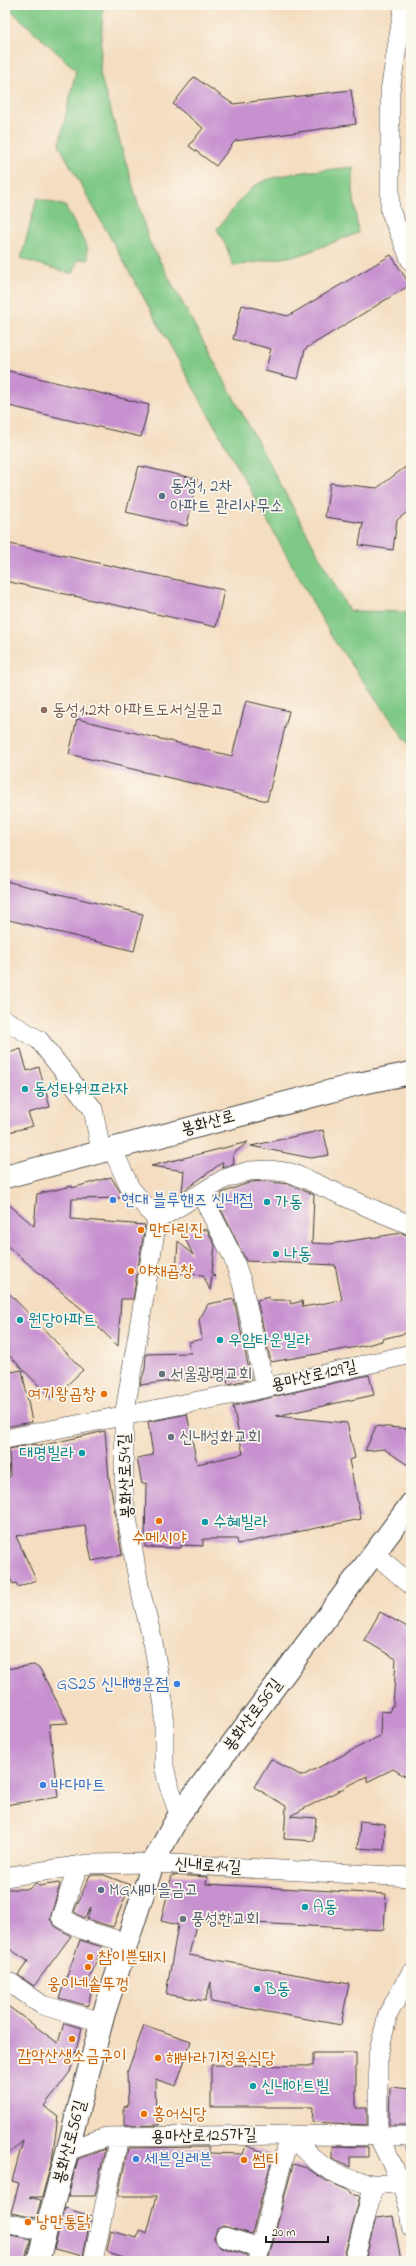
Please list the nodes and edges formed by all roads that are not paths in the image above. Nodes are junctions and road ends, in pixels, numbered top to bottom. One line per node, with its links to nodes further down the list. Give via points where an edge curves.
1 (404, 5): 2 (street, via 390,91 390,210)
2 (411, 261)
3 (5, 1020): 5 (street, via 39,1040 93,1109)
4 (411, 1073): 5 (street, 봉화산로, via 358,1084)
5 (106, 1149): 6 (street, 봉화산로); 8 (street, via 130,1188)
6 (5, 1177)
7 (201, 1194): 8 (street); 9 (street, via 224,1178 249,1171 291,1173); 11 (street, via 232,1255 242,1284)
8 (157, 1220): 12 (street, 봉화산로54길)
9 (411, 1225)
10 (411, 1354): 11 (street, 용마산로129길)
11 (265, 1388): 12 (street, 용마산로129길)
12 (124, 1417): 13 (street, 용마산로129길); 17 (street, 봉화산로54길, via 124,1501 164,1706 164,1766)
13 (5, 1439)
14 (411, 1504): 15 (street, 봉화산로56길)
15 (374, 1553): 16 (street); 17 (street, 봉화산로56길)
16 (411, 1585)
17 (179, 1814): 18 (street, 봉화산로56길)
18 (154, 1863): 19 (street, 신내로14길); 21 (street, 신내로14길); 22 (street, 봉화산로56길)
19 (78, 1866): 20 (street, 신내로14길); 22 (street, via 62,1918 81,1929)
20 (5, 1877)
21 (411, 1877)
22 (127, 1943): 25 (street, 봉화산로56길)
23 (411, 1974): 27 (street, via 388,2014 378,2055)
24 (5, 1985): 25 (street, via 11,1983 42,2005)
25 (102, 2022): 30 (street, 봉화산로56길)
26 (289, 2135): 27 (street, 용마산로125가길); 29 (street, 용마산로125가길); 32 (street, via 322,2165 336,2174); 37 (street)
27 (378, 2136): 28 (street, 용마산로125가길); 31 (street)
28 (411, 2136)
29 (119, 2137): 30 (street, 용마산로125가길, via 106,2137); 38 (street)
30 (67, 2151): 35 (street, 봉화산로56길)
31 (406, 2179): 32 (street); 34 (street)
32 (374, 2184): 40 (street)
33 (5, 2223): 35 (street)
34 (411, 2227)
35 (45, 2231): 39 (street, 봉화산로56길)
36 (225, 2237): 37 (street)
37 (258, 2255)
38 (97, 2260)
39 (38, 2261)
40 (354, 2261)

